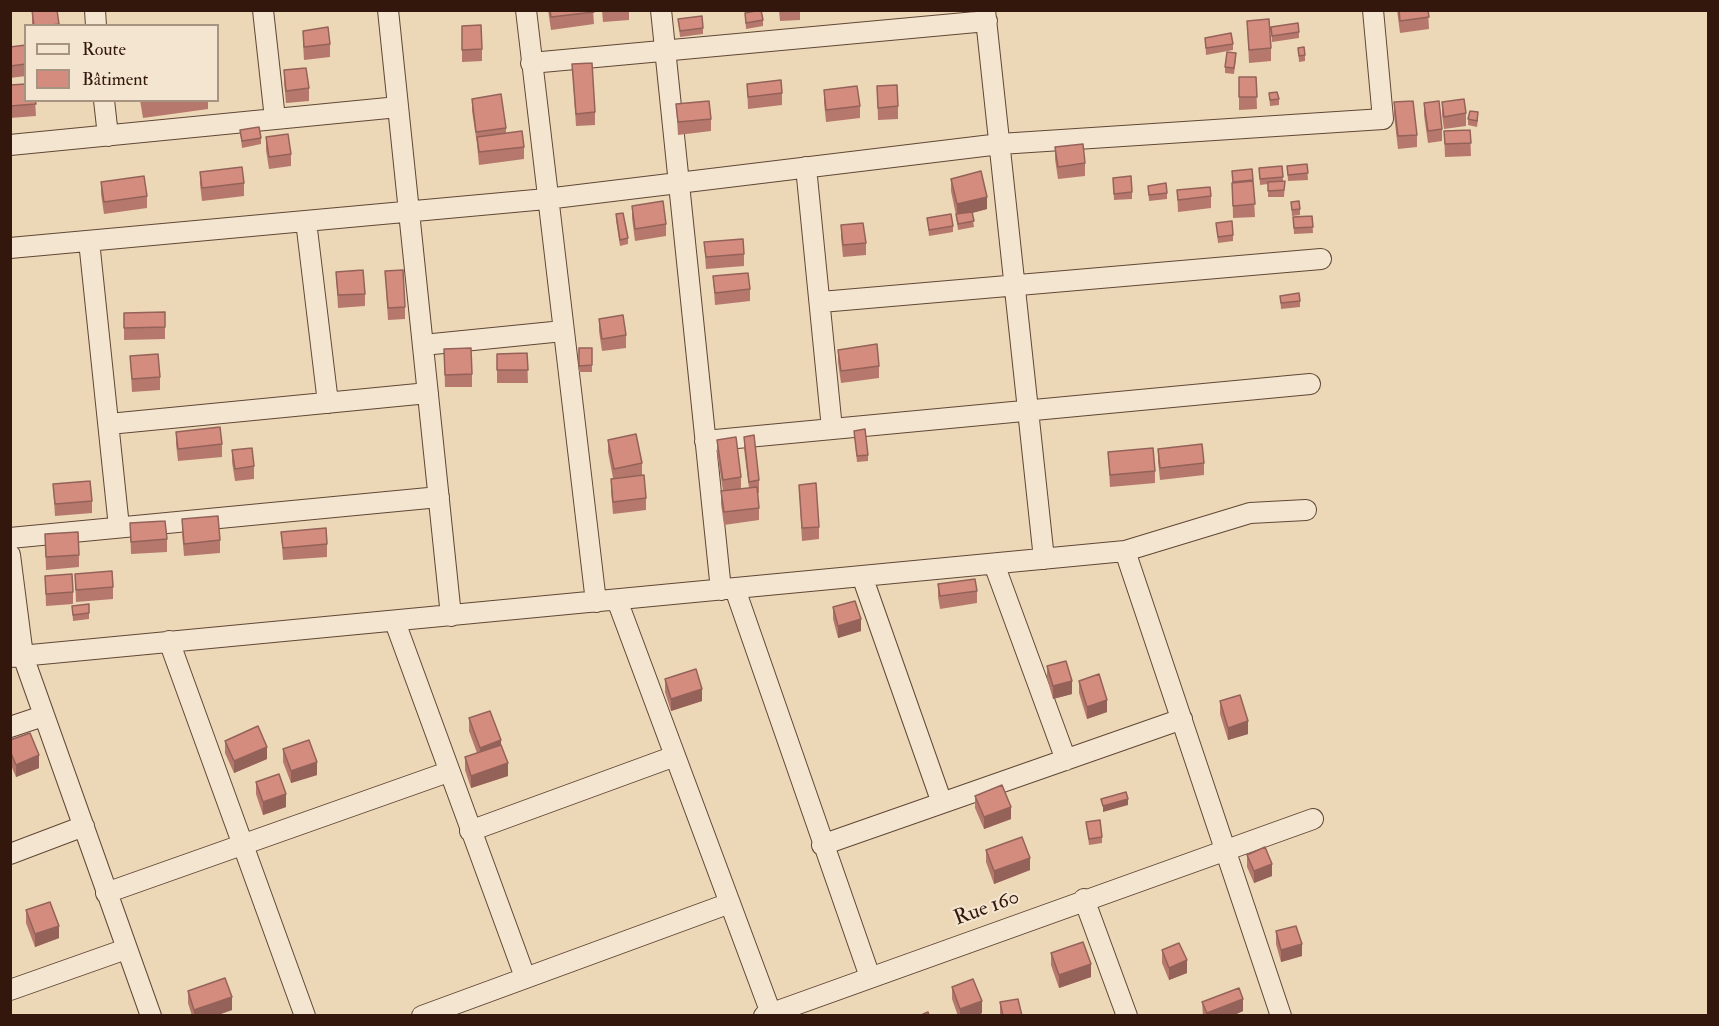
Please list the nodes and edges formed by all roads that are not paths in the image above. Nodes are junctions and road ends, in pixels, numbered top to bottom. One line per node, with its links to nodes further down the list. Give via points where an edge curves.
1 (263, 10): 11 (street)
2 (388, 10): 10 (street)
3 (526, 10): 8 (street)
4 (661, 10): 7 (street)
5 (1372, 10): 13 (street, via 1383,120)
6 (986, 16): 7 (street); 13 (street)
7 (665, 51): 8 (street); 16 (street)
8 (531, 63): 17 (street)
9 (104, 102): 12 (street)
10 (398, 107): 11 (street); 18 (street)
11 (275, 119): 12 (street)
12 (108, 136): 14 (street)
13 (1000, 144): 15 (street); 23 (street)
14 (10, 145)
15 (806, 167): 16 (street); 24 (street)
16 (679, 183): 17 (street); 33 (street)
17 (546, 199): 18 (street); 25 (street)
18 (409, 211): 19 (street); 26 (street)
19 (306, 221): 20 (street); 29 (street)
20 (89, 241): 21 (street); 31 (street)
21 (10, 248)
22 (1321, 259): 23 (street)
23 (1015, 285): 24 (street); 30 (street)
24 (821, 302): 32 (street)
25 (563, 331): 26 (street); 45 (street)
26 (423, 345): 28 (street)
27 (1311, 384): 30 (street)
28 (428, 393): 29 (street); 34 (street)
29 (328, 403): 31 (street)
30 (1028, 411): 32 (street); 40 (street)
31 (109, 424): 36 (street)
32 (832, 429): 33 (street)
33 (705, 441): 43 (street)
34 (439, 497): 36 (street); 46 (street)
35 (1306, 510): 38 (street, via 1250,513)
36 (119, 527): 37 (street)
37 (10, 537)
38 (1125, 551): 40 (street); 51 (street)
39 (10, 555): 49 (street)
40 (1044, 559): 41 (street)
41 (994, 564): 42 (street); 54 (street)
42 (862, 576): 43 (street); 56 (street)
43 (728, 589): 44 (street); 61 (street)
44 (617, 600): 45 (street); 53 (street)
45 (596, 602): 46 (street)
46 (452, 616): 47 (street)
47 (395, 622): 48 (street); 55 (street)
48 (168, 641): 49 (street); 60 (street)
49 (17, 657): 50 (street)
50 (43, 716): 52 (street); 58 (street)
51 (1182, 719): 54 (street); 62 (street)
52 (10, 727)
53 (675, 756): 59 (street); 66 (street)
54 (1066, 760): 56 (street)
55 (448, 772): 59 (street); 60 (street)
56 (942, 803): 61 (street)
57 (1312, 819): 62 (street, Rue 160)
58 (84, 826): 63 (street); 64 (street)
59 (470, 831): 68 (street)
60 (242, 844): 64 (street); 73 (street)
61 (822, 845): 69 (street)
62 (1226, 850): 65 (street, Rue 160); 76 (street)
63 (10, 854)
64 (106, 893): 67 (street)
65 (1084, 899): 69 (street, Rue 160); 75 (street)
66 (730, 903): 68 (street); 71 (street)
67 (126, 949): 70 (street); 72 (street)
68 (525, 977): 74 (street)
69 (870, 977): 71 (street, Rue 160)
70 (10, 990)
71 (769, 1015)
72 (151, 1016)
73 (305, 1016)
74 (422, 1016)
75 (1127, 1016)
76 (1281, 1016)

